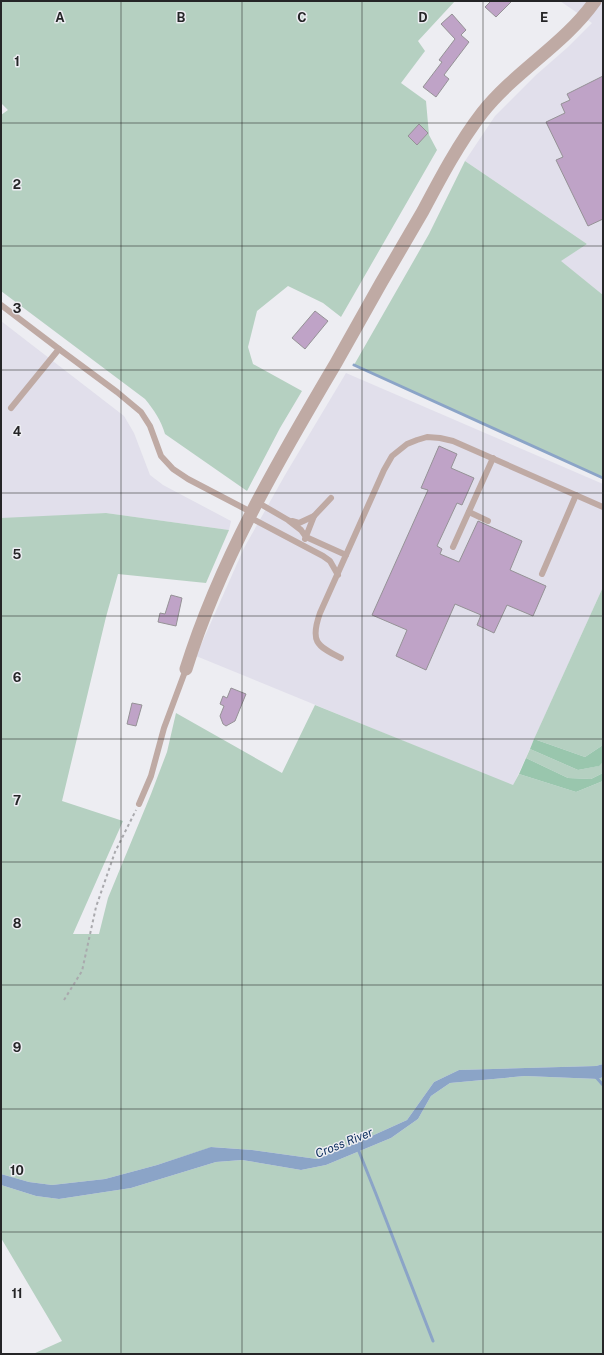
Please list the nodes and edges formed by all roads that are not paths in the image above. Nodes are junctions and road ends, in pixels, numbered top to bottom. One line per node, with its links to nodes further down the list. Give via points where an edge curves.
1 (595, 1): 9 (street, via 568,32 494,99 465,138)
2 (1, 305): 3 (lane)
3 (59, 349): 4 (lane); 9 (lane, via 141,412 149,423 161,456 173,470 188,480)
4 (11, 408)
5 (493, 458): 6 (lane); 10 (lane); 17 (lane, via 440,438 427,437 407,444 392,456 384,470)
6 (576, 495): 8 (lane); 18 (lane)
7 (331, 498): 11 (lane)
8 (603, 507)
9 (252, 510): 12 (lane); 15 (lane); 21 (street, via 197,634)
10 (469, 512): 13 (lane); 16 (lane)
11 (314, 516): 12 (lane, via 299,523); 14 (lane)
12 (288, 520): 14 (lane)
13 (488, 521)
14 (306, 537): 15 (lane); 17 (lane)
15 (303, 544): 19 (lane, via 330,561)
16 (453, 547)
17 (346, 555): 19 (lane)
18 (542, 574)
19 (338, 575): 20 (lane, via 315,627 319,645)
20 (341, 658)
21 (186, 669): 22 (lane, via 164,728 151,776)
22 (139, 804)

